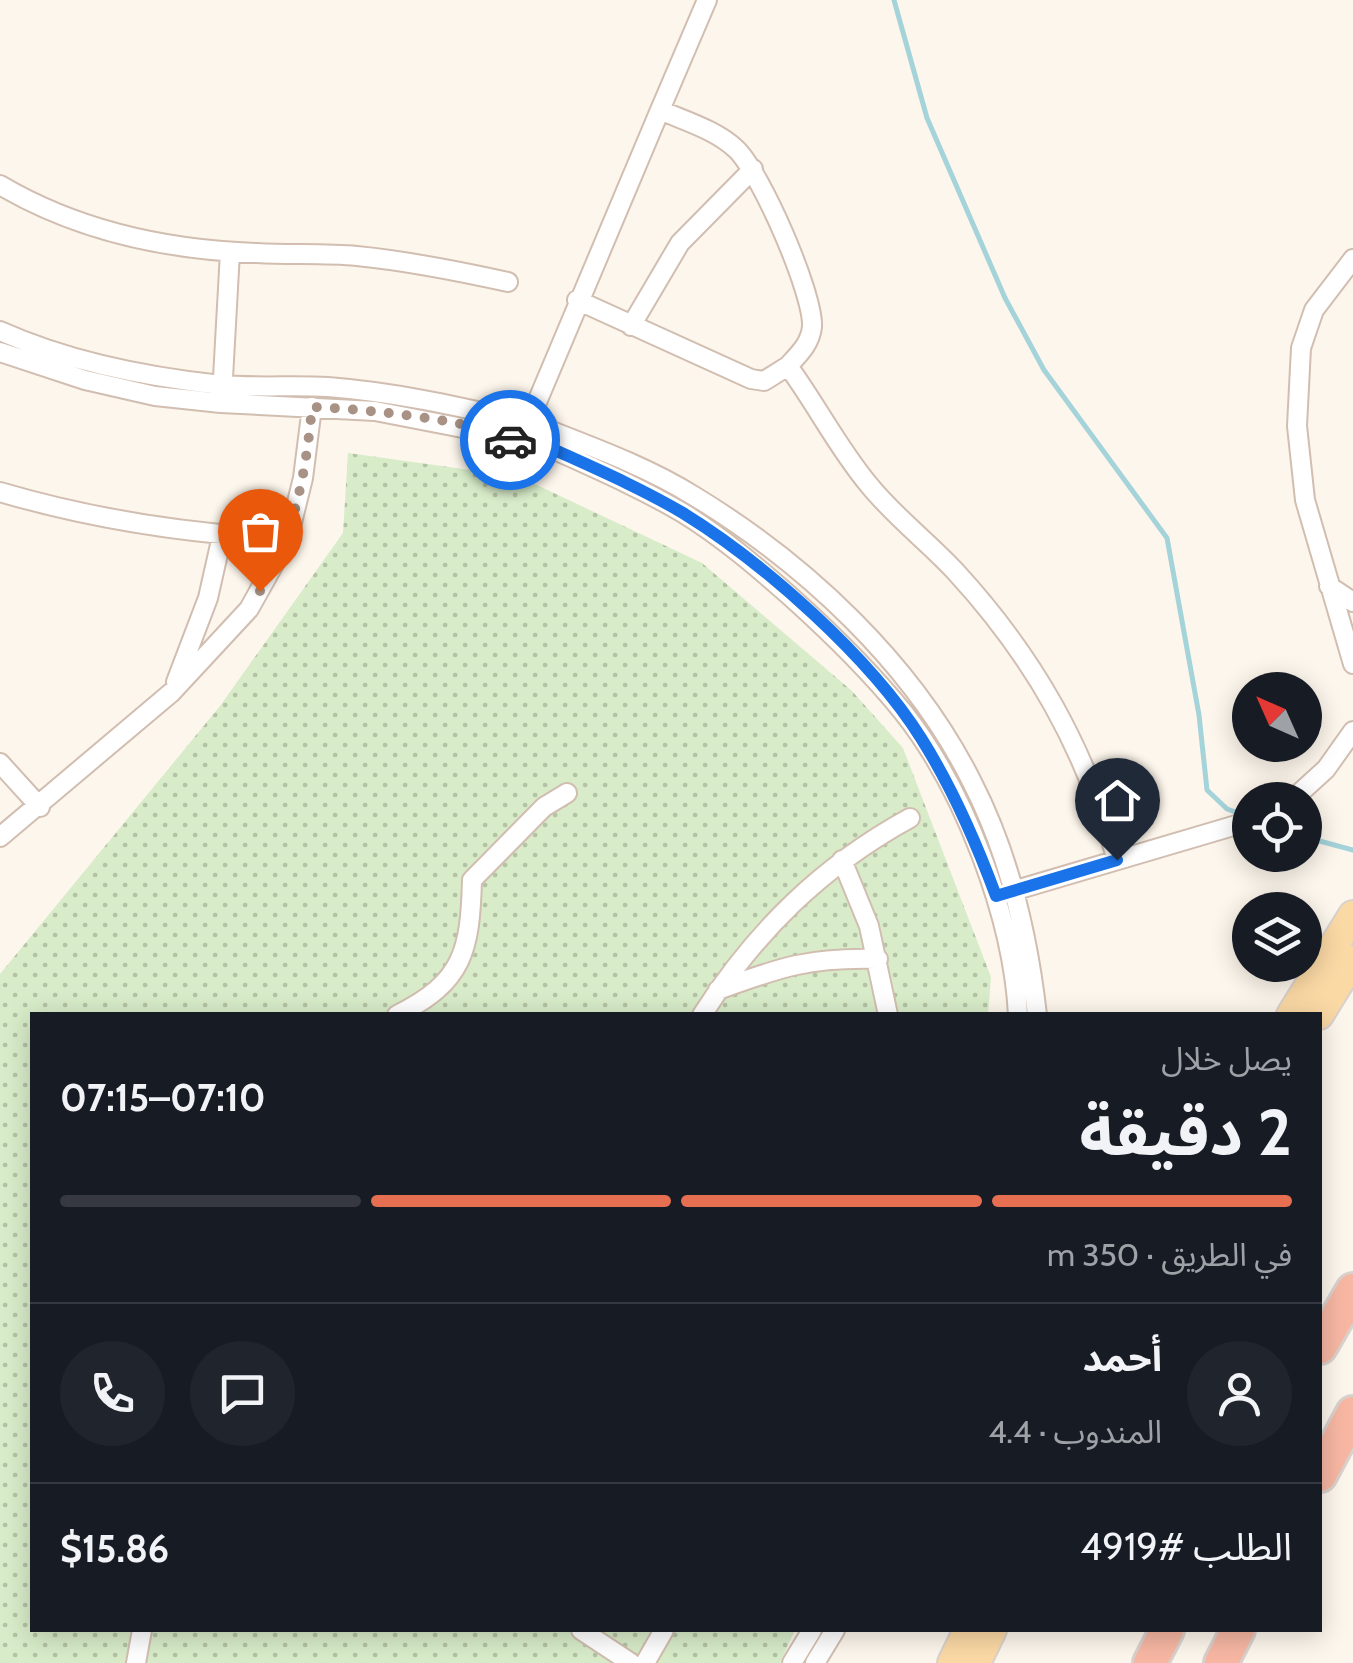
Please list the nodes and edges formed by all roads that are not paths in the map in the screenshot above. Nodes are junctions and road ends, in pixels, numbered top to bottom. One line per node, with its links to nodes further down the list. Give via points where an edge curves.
1 (707, 0): 2 (street)
2 (660, 110): 3 (street, via 721,138); 8 (street)
3 (752, 169): 9 (street, via 680,242); 12 (street, via 811,313 808,342)
4 (0, 185): 5 (street, via 94,227)
5 (230, 252): 7 (street, via 353,256); 13 (street)
6 (1353, 259): 20 (street, via 1314,310 1298,386 1304,500)
7 (508, 282)
8 (577, 300): 9 (street); 15 (street)
9 (631, 326): 12 (street, via 758,381)
10 (0, 331): 13 (street, via 55,352)
11 (0, 352): 13 (street, via 156,396)
12 (788, 366): 33 (street, via 865,480 957,573 1014,643 1086,766)
13 (222, 394): 14 (street); 15 (street, via 326,387 397,394)
14 (312, 407): 15 (street); 19 (street)
15 (519, 424): 16 (street, via 546,422); 16 (street, via 512,444 524,454)
16 (547, 438): 34 (street, via 642,469 694,496 785,561 848,618 934,719 971,778 996,837)
17 (0, 492): 18 (street, via 107,520)
18 (222, 536): 19 (street); 23 (street, via 208,598)
19 (288, 539): 23 (street, via 249,609)
20 (1329, 586): 21 (street); 22 (street)
21 (1353, 602)
22 (1353, 664)
23 (172, 692): 28 (street)
24 (1353, 731): 26 (street)
25 (0, 764): 28 (street)
26 (1312, 782)
27 (567, 794): 39 (street, via 544,807 472,880 471,928 457,967 445,985)
28 (40, 806): 31 (street)
29 (910, 818): 32 (street)
30 (1232, 826): 33 (street)
31 (0, 837)
32 (842, 860): 36 (street); 38 (street, via 763,931)
33 (1117, 860): 34 (street)
34 (1005, 894): 42 (street); 43 (street, via 1028,952)
35 (1353, 915): 44 (main road)
36 (878, 959): 38 (street, via 818,959); 41 (street)
37 (1353, 960): 45 (main road)
38 (718, 990): 40 (street)
39 (404, 1012)
40 (704, 1012)
41 (887, 1012)
42 (1018, 1012)
43 (1037, 1012)
44 (1294, 1012)
45 (1321, 1012)
46 (1353, 1290): 47 (highway)
47 (1322, 1344)
48 (1353, 1413): 49 (highway)
49 (1322, 1471)
50 (142, 1632): 59 (street)
51 (584, 1632): 60 (street)
52 (663, 1632): 61 (street)
53 (811, 1632): 62 (street)
54 (834, 1632): 63 (street)
55 (967, 1632): 64 (main road)
56 (991, 1632): 65 (main road)
57 (1166, 1632): 66 (highway)
58 (1237, 1632): 67 (highway)
59 (136, 1663)
60 (631, 1663)
61 (645, 1663)
62 (792, 1663)
63 (815, 1663)
64 (952, 1663)
65 (976, 1663)
66 (1150, 1663)
67 (1221, 1663)

